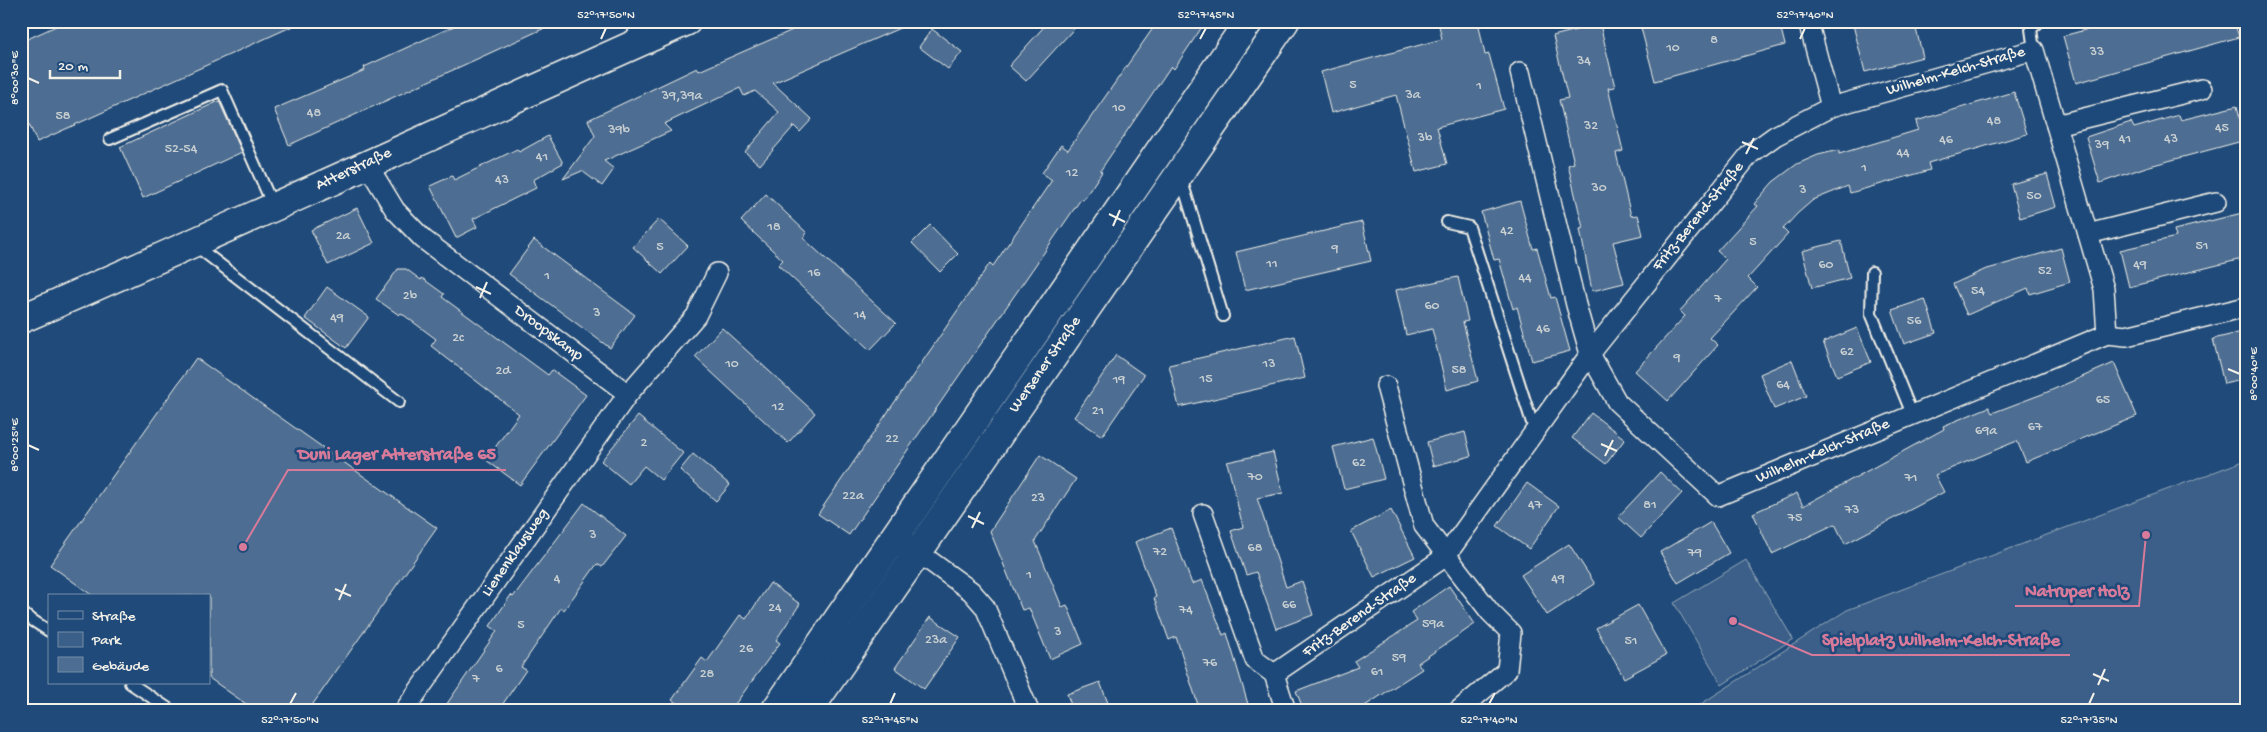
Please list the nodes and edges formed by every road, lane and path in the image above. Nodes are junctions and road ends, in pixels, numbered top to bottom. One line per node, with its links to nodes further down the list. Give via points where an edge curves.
1 (687, 21): 6 (main road, Atterstraße)
2 (1249, 21): 33 (main road, Wersener Straße)
3 (1285, 21): 14 (main road, Wersener Straße)
4 (1808, 21): 10 (street)
5 (2040, 21): 7 (lane, via 2031,29)
6 (640, 31): 13 (main road, Atterstraße)
7 (2034, 50): 10 (street, Wilhelm-Kelch-Straße); 11 (street, Wilhelm-Kelch-Straße)
8 (1520, 72): 26 (street)
9 (2202, 89): 11 (street)
10 (1831, 107): 26 (street, Fritz-Berend-Straße, via 1776,136 1750,154)
11 (2056, 125): 18 (street, Wilhelm-Kelch-Straße)
12 (110, 139): 16 (lane, via 222,90)
13 (367, 164): 16 (main road, Atterstraße); 28 (street, Droopskamp, via 395,210 423,239)
14 (1180, 172): 23 (lane); 34 (main road, Wersener Straße)
15 (2216, 202): 18 (street)
16 (273, 207): 19 (main road, Atterstraße)
17 (1447, 222): 31 (lane, via 1470,227)
18 (2088, 234): 25 (street, Wilhelm-Kelch-Straße, via 2104,289)
19 (194, 244): 24 (main road, Atterstraße); 29 (lane)
20 (1872, 272): 30 (lane, via 1871,313)
21 (717, 273): 28 (street, via 696,316)
22 (2246, 307): 25 (street, Wilhelm-Kelch-Straße, via 2126,336)
23 (1223, 316)
24 (21, 319)
25 (2107, 334): 30 (street, Wilhelm-Kelch-Straße)
26 (1590, 354): 30 (street, Wilhelm-Kelch-Straße, via 1617,402 1718,496); 31 (street, Fritz-Berend-Straße)
27 (1386, 386): 35 (street, via 1424,526)
28 (628, 394): 41 (street, Lienenklausweg)
29 (399, 402)
30 (1912, 414)
31 (1535, 432): 35 (street, Fritz-Berend-Straße)
32 (1203, 514): 38 (street, via 1255,660)
33 (895, 536): 34 (street); 42 (main road, Wersener Straße)
34 (917, 552): 43 (main road, Wersener Straße); 44 (street, via 971,591 985,607)
35 (1445, 557): 38 (street, Fritz-Berend-Straße); 46 (street, via 1511,634 1507,670)
36 (21, 613): 37 (lane)
37 (48, 630)
38 (1274, 674): 45 (street)
39 (132, 684): 40 (lane)
40 (172, 711)
41 (404, 711)
42 (775, 711)
43 (808, 711)
44 (1029, 711)
45 (1286, 711)
46 (1458, 711)

